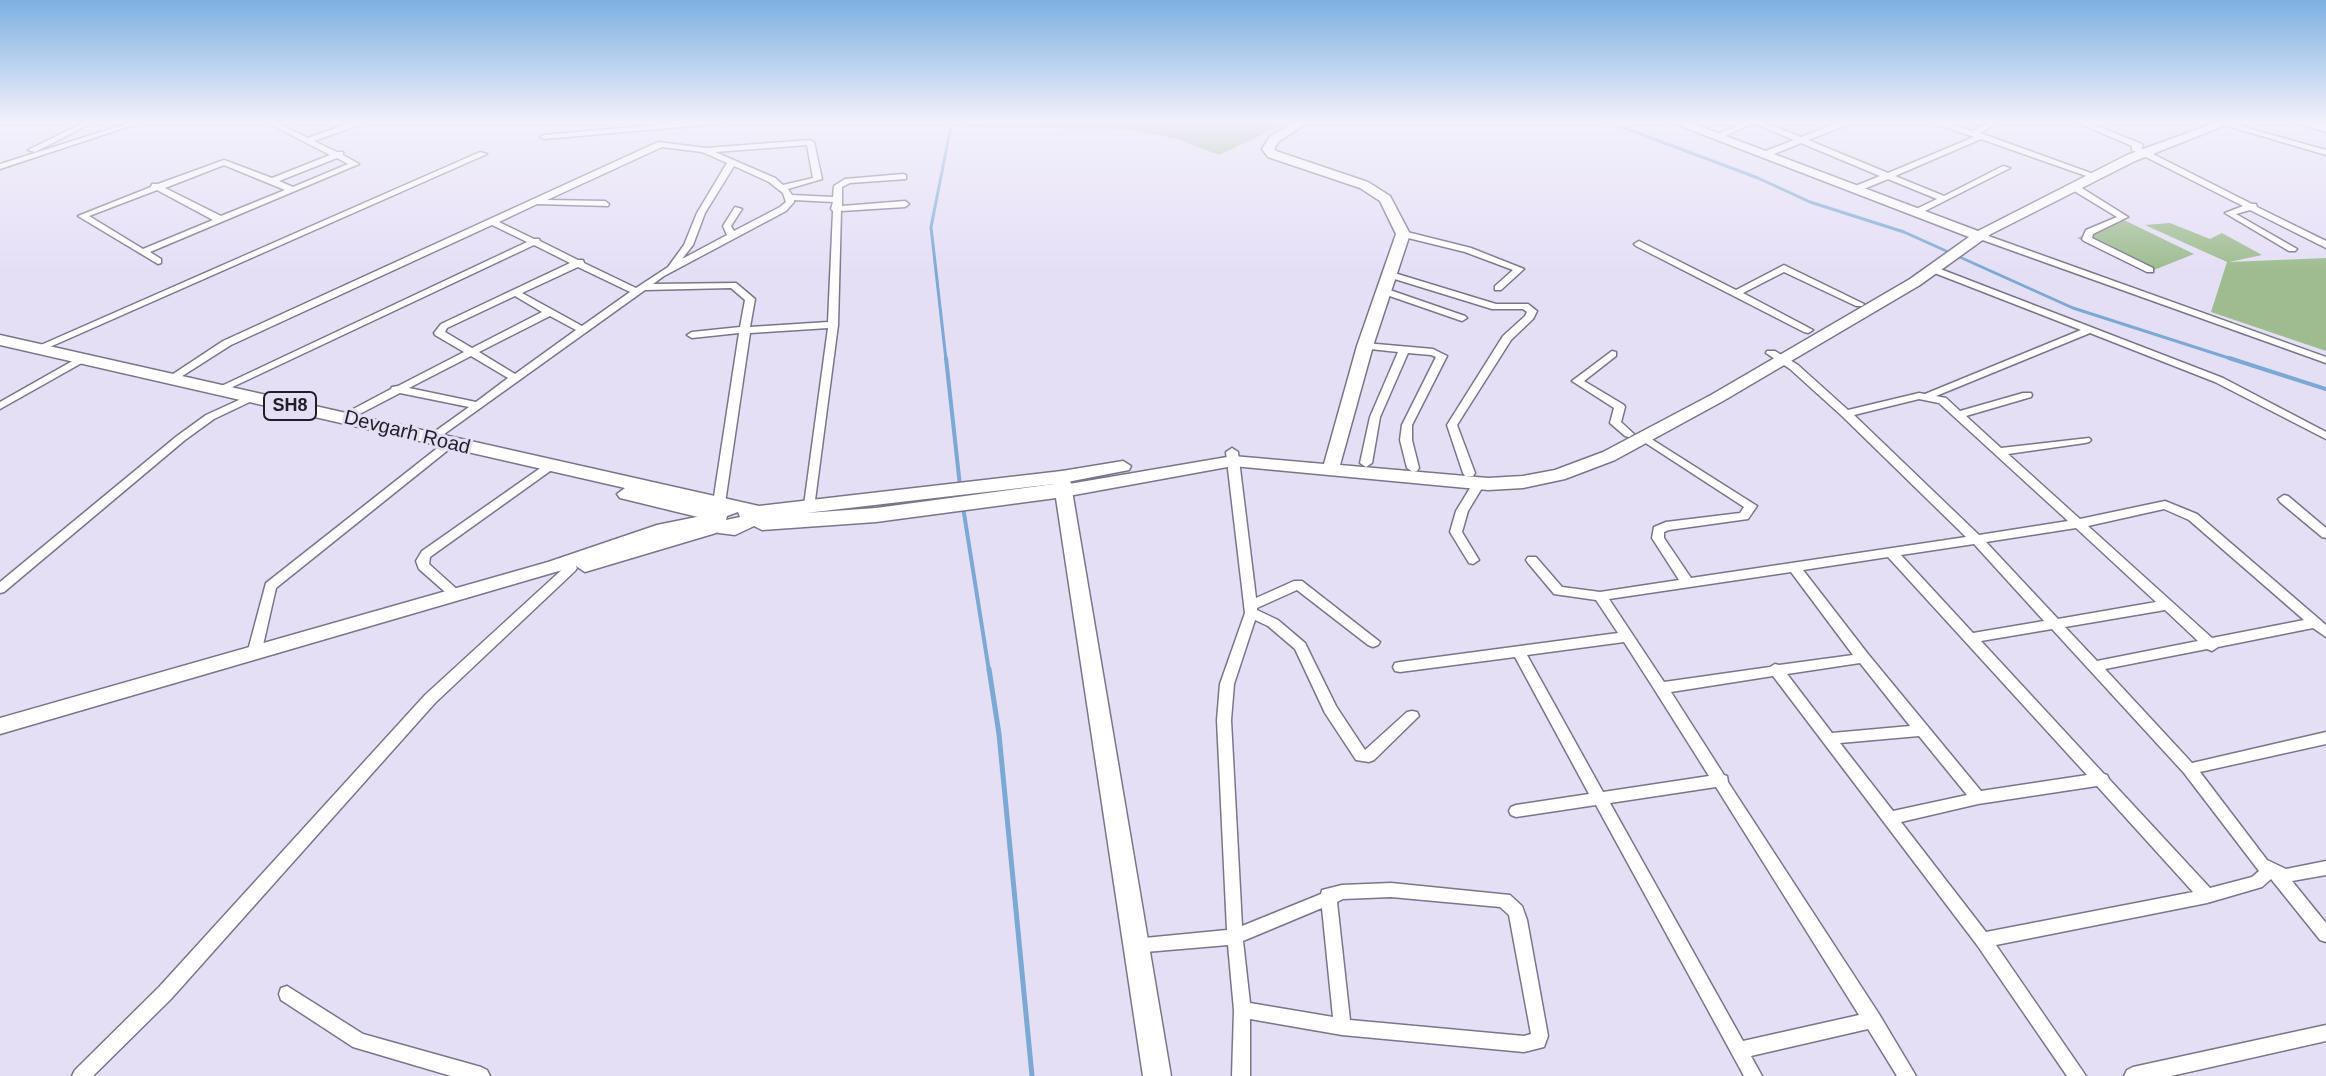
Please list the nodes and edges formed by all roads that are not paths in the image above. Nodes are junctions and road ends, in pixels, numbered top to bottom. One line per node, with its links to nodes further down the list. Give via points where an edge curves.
1 (198, 171): 22 (street)
2 (248, 171): 21 (street)
3 (297, 171): 21 (street)
4 (338, 171): 26 (street)
5 (444, 171): 68 (street)
6 (602, 171): 29 (street)
7 (726, 171): 49 (street)
8 (751, 171): 23 (street)
9 (816, 171): 23 (street, via 818,179)
10 (1323, 171): 38 (street, via 1364,185 1385,199)
11 (1810, 171): 25 (street)
12 (1880, 171): 18 (street)
13 (1894, 171): 18 (street)
14 (1999, 171): 28 (street)
15 (2082, 171): 19 (street)
16 (2095, 171): 19 (street)
17 (2183, 171): 33 (street)
18 (1887, 174): 25 (street); 28 (street)
19 (2090, 174): 24 (street); 40 (street)
20 (903, 177): 32 (street, via 848,181 838,186)
21 (273, 181): 26 (street)
22 (155, 186): 36 (street); 45 (street, via 82,216)
23 (784, 187): 27 (street)
24 (2074, 187): 40 (street); 50 (street, via 2124,217 2089,232 2087,239)
25 (1856, 189): 35 (street)
26 (293, 190): 36 (street)
27 (790, 197): 32 (street); 39 (street, via 783,209)
28 (1942, 198): 35 (street)
29 (536, 202): 30 (street); 37 (street)
30 (605, 204)
31 (905, 204): 32 (street)
32 (836, 205): 60 (street)
33 (2253, 206): 43 (street); 44 (street, via 2229,213)
34 (738, 209): 39 (street, via 727,226)
35 (1917, 212): 40 (street)
36 (221, 220): 45 (street)
37 (493, 222): 41 (street); 75 (street, via 227,343)
38 (1403, 234): 51 (street); 52 (street, via 1519,269)
39 (732, 236): 49 (street)
40 (1970, 239): 48 (street); 74 (street)
41 (536, 241): 47 (street); 77 (street)
42 (1639, 244): 56 (street)
43 (2326, 245)
44 (2292, 249)
45 (143, 252): 46 (street)
46 (158, 261)
47 (580, 262): 53 (street); 55 (street)
48 (1941, 262): 57 (street); 64 (street); 72 (street)
49 (670, 270): 53 (street)
50 (2150, 270)
51 (1391, 275): 54 (street); 98 (street, via 1495,307 1525,306 1532,311 1507,338 1452,425)
52 (1498, 288)
53 (640, 289): 61 (street); 62 (street, via 733,285 751,302)
54 (1384, 291): 59 (street); 67 (street)
55 (514, 292): 58 (street); 69 (street, via 441,329 442,336)
56 (1735, 294): 57 (street, via 1784,268); 63 (street)
57 (1859, 304): 63 (street)
58 (549, 312): 61 (street); 69 (street)
59 (1462, 318)
60 (833, 325): 62 (street); 102 (street)
61 (583, 330): 76 (street)
62 (745, 330): 65 (street); 103 (street)
63 (1808, 330): 72 (street)
64 (2089, 330): 80 (street); 88 (street, via 2233,386)
65 (692, 335)
66 (0, 340): 68 (main road, Devgarh Road / SH8)
67 (1365, 346): 70 (street); 95 (street)
68 (39, 348): 73 (main road, Devgarh Road / SH8)
69 (468, 351): 76 (street); 78 (street)
70 (1404, 351): 94 (street, via 1375,417); 97 (street, via 1442,356 1408,420 1406,440)
71 (1612, 354): 87 (street, via 1577,381 1620,407 1614,419)
72 (1776, 356): 84 (street); 87 (street)
73 (83, 358): 75 (main road, Devgarh Road / SH8); 83 (street)
74 (2326, 360)
75 (172, 378): 77 (main road, Devgarh Road / SH8)
76 (515, 378): 82 (street)
77 (220, 389): 81 (main road, Devgarh Road / SH8)
78 (396, 389): 82 (street); 86 (street)
79 (2027, 395): 85 (street)
80 (1927, 396): 84 (street); 85 (street)
81 (252, 397): 86 (main road, Devgarh Road / SH8); 114 (street, via 181,438)
82 (477, 405): 89 (street)
83 (0, 406)
84 (1846, 414): 107 (street)
85 (1960, 414): 92 (street)
86 (344, 418): 89 (main road, Devgarh Road / SH8)
87 (1637, 436): 98 (street, via 1559,475 1523,482); 113 (street, via 1751,506 1744,516 1658,530)
88 (2326, 436)
89 (429, 440): 91 (main road, Devgarh Road / SH8)
90 (2085, 440): 92 (street)
91 (449, 444): 96 (main road, Devgarh Road / SH8); 126 (street, via 270,586)
92 (2001, 451): 105 (street)
93 (1233, 456): 95 (street); 99 (street); 118 (street)
94 (1366, 463): 95 (street); 97 (street)
95 (1332, 464): 98 (street)
96 (549, 466): 103 (main road, Devgarh Road / SH8, via 645,499); 115 (street, via 426,554 423,566)
97 (1413, 468): 98 (street)
98 (1474, 478): 109 (street, via 1456,532)
99 (1063, 484): 101 (main road); 151 (main road, via 1104,723)
100 (2284, 499): 106 (street)
101 (920, 502): 102 (main road); 104 (main road)
102 (810, 505): 104 (main road)
103 (720, 514): 104 (main road, SH8, via 742,505); 111 (street)
104 (749, 518)
105 (2078, 524): 107 (street); 117 (street); 120 (street, via 2156,506 2183,510)
106 (2326, 534)
107 (1976, 539): 108 (street); 119 (street)
108 (1892, 553): 112 (street); 122 (street)
109 (1473, 560)
110 (1532, 560): 116 (street, via 1558,591)
111 (563, 567): 115 (street); 158 (street, via 430,699 165,993)
112 (1795, 568): 113 (street); 127 (street)
113 (1688, 583): 116 (street)
114 (0, 589)
115 (456, 595): 126 (street)
116 (1600, 596): 121 (street)
117 (2168, 605): 119 (street); 124 (street)
118 (1251, 610): 123 (street, via 1298,584); 132 (street, via 1300,646 1330,709 1361,756 1369,756); 149 (street, via 1227,684 1224,720)
119 (2057, 624): 122 (street); 128 (street)
120 (2321, 628): 124 (street)
121 (1626, 637): 125 (street); 131 (street)
122 (1971, 638): 138 (street)
123 (1373, 642)
124 (2212, 646): 128 (street)
125 (1518, 651): 129 (street); 140 (street)
126 (254, 654): 133 (street)
127 (1863, 658): 130 (street); 134 (street)
128 (2095, 666): 137 (street)
129 (1400, 667)
130 (1775, 669): 131 (street); 136 (street)
131 (1661, 688): 139 (street)
132 (1412, 716)
133 (0, 726)
134 (1922, 730): 136 (street); 141 (street)
135 (2326, 738): 137 (street)
136 (1829, 739): 143 (street)
137 (2189, 769): 145 (street)
138 (2102, 779): 141 (street); 147 (street)
139 (1722, 780): 140 (street); 154 (street)
140 (1600, 798): 142 (street); 157 (street)
141 (1978, 798): 143 (street)
142 (1516, 811)
143 (1890, 818): 150 (street)
144 (2326, 868): 145 (street)
145 (2273, 873): 147 (street); 148 (street)
146 (1328, 895): 149 (street); 155 (street); 155 (street, via 1391,890 1504,900 1519,920 1540,1036 1524,1044)
147 (2207, 896): 150 (street)
148 (2326, 935)
149 (1235, 937): 151 (street); 153 (street)
150 (1983, 940): 164 (street)
151 (1134, 946): 160 (main road)
152 (287, 994): 159 (street, via 359,1041)
153 (1242, 1010): 155 (street); 161 (street)
154 (1873, 1020): 157 (street); 163 (street)
155 (1342, 1027)
156 (2326, 1033): 165 (street)
157 (1739, 1050): 162 (street)
158 (81, 1076)
159 (481, 1076)
160 (1157, 1076)
161 (1241, 1076)
162 (1753, 1076)
163 (1907, 1076)
164 (2077, 1076)
165 (2133, 1076)

